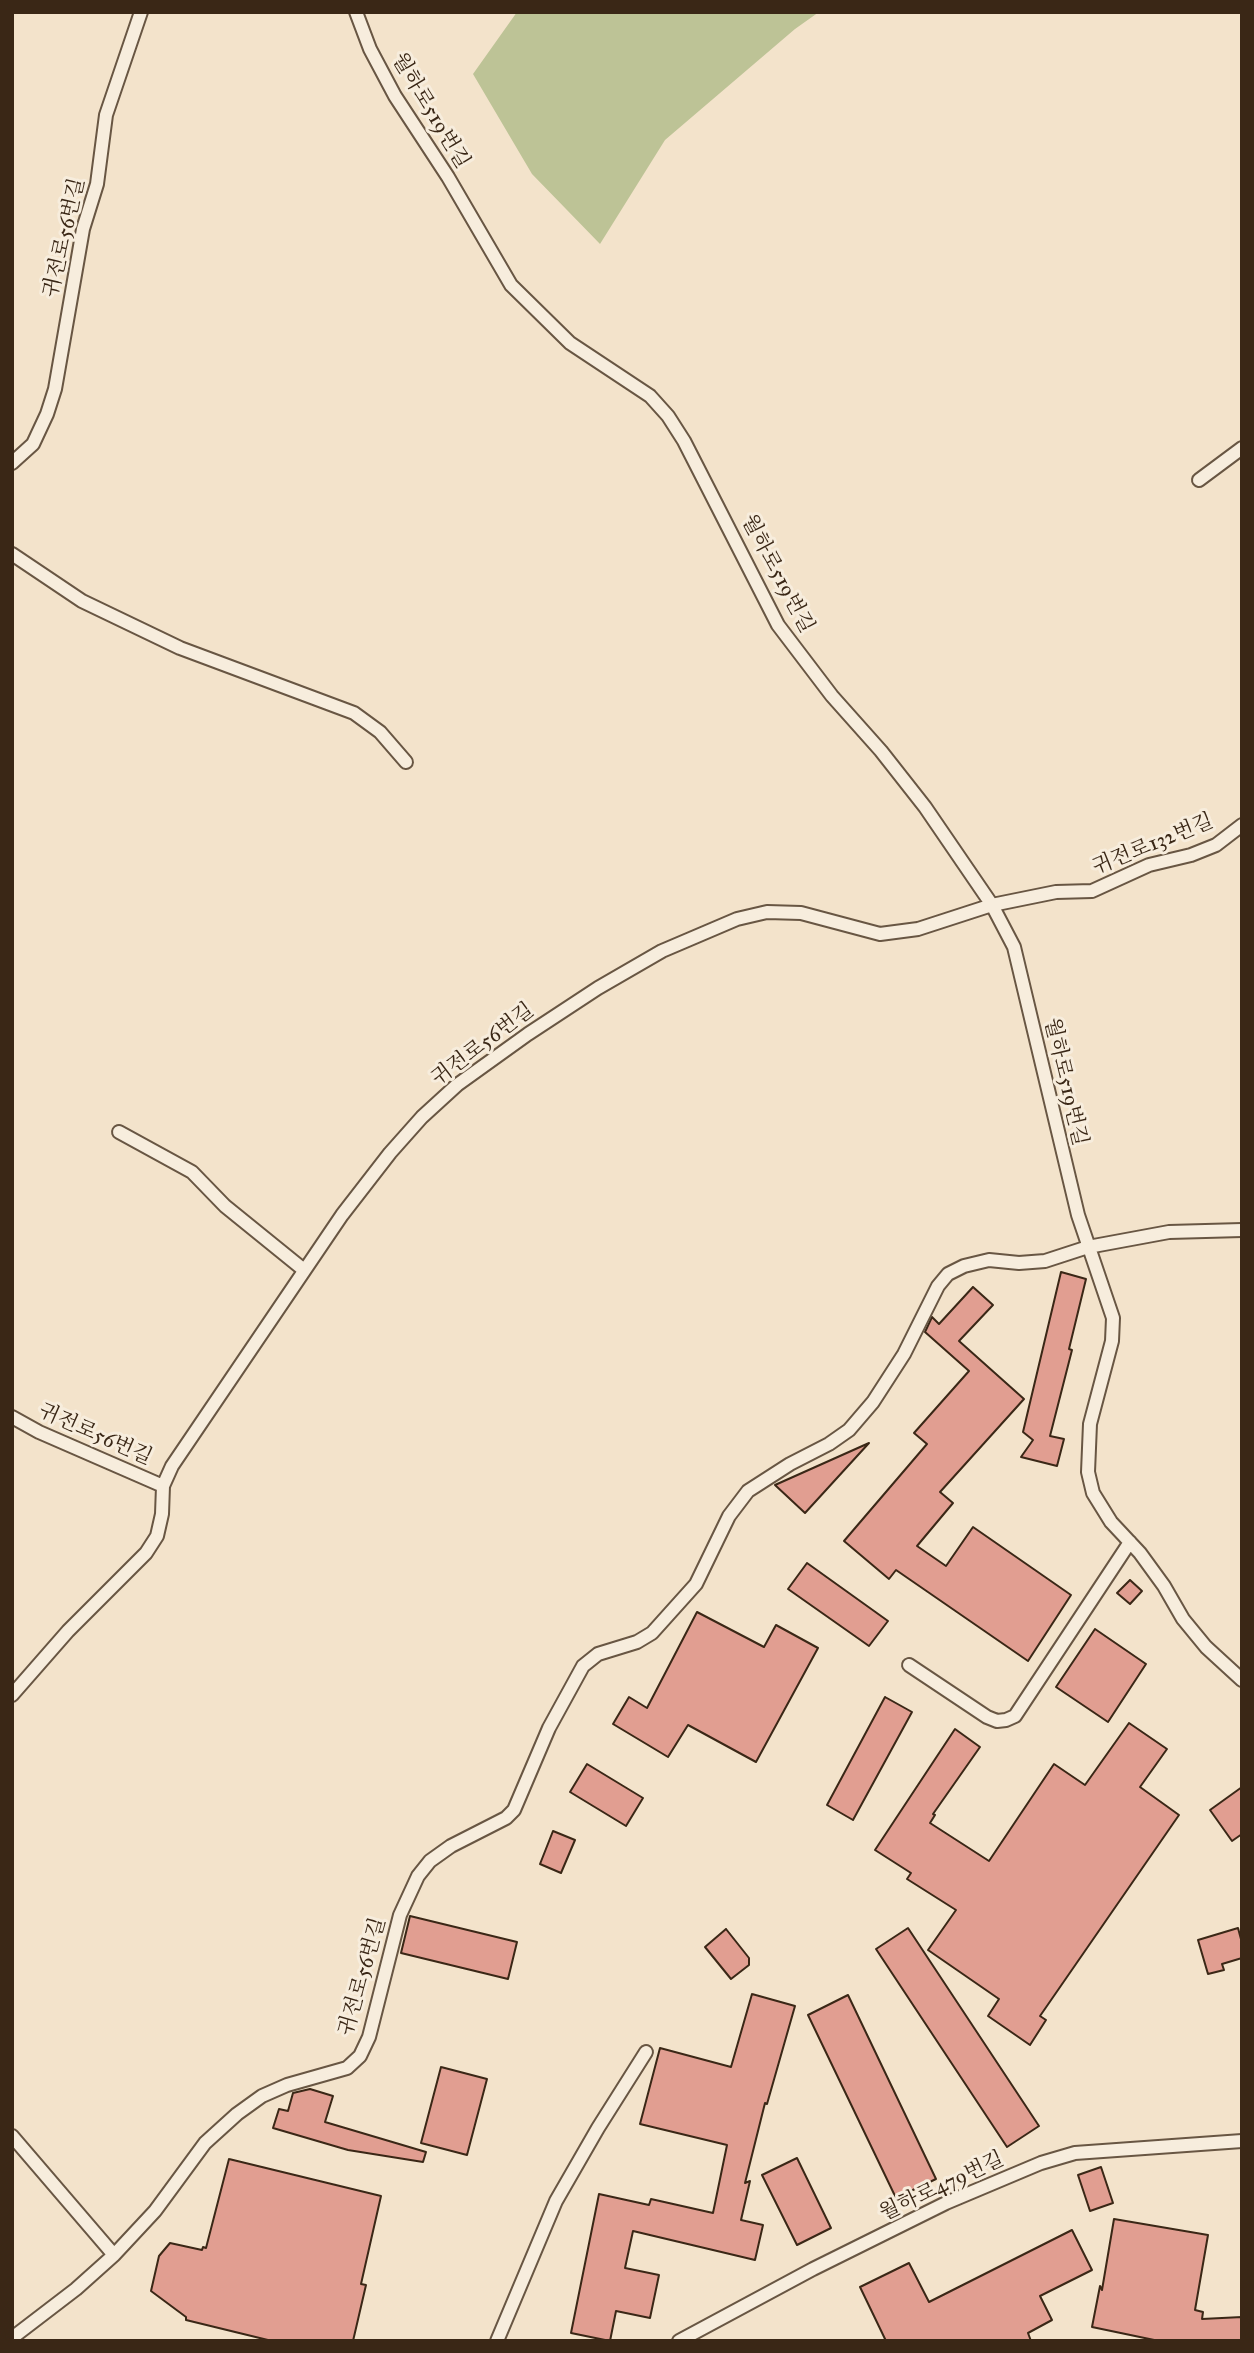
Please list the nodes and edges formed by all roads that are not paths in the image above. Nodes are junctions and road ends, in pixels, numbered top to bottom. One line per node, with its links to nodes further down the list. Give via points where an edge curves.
1 (141, 12): 4 (lane, 귀전로56번길, via 106,115 97,184 83,229 55,389 33,444)
2 (356, 12): 9 (lane, 월하로519번길, via 395,96 511,285 570,343 650,396 668,416 778,625 925,807)
3 (1242, 448): 5 (lane)
4 (12, 463)
5 (1199, 480)
6 (12, 554): 7 (lane, via 82,601 180,648 354,713 380,732)
7 (406, 762)
8 (1242, 825): 9 (lane, 귀전로132번길, via 1216,845 1149,865 1092,891 1056,892)
9 (992, 905): 12 (lane, 월하로519번길, via 1014,947 1023,979 1054,1123); 13 (lane, 귀전로56번길, via 918,929 880,934 801,913 767,912 737,919 662,951 588,994 457,1085 390,1153)
10 (119, 1132): 13 (lane, via 192,1172 225,1206)
11 (1242, 1230): 12 (lane, via 1168,1232)
12 (1088, 1247): 16 (lane, 월하로519번길, via 1113,1318 1112,1341 1090,1424 1088,1472 1093,1493); 23 (lane, 귀전로56번길, via 1045,1261 989,1260 948,1274 904,1354 849,1430 748,1490 729,1516 696,1584 652,1633 598,1654 583,1666 549,1728 514,1810 451,1846 418,1876 401,1915 360,2056 347,2068 262,2096 237,2114 205,2143 155,2211)
13 (304, 1270): 15 (lane, 귀전로56번길)
14 (12, 1417): 15 (lane, 귀전로56번길)
15 (163, 1486): 19 (lane, 귀전로56번길, via 157,1536 146,1553)
16 (1130, 1542): 17 (lane, via 1015,1716 997,1721 987,1717); 18 (lane, 월하로519번길, via 1183,1619)
17 (909, 1665)
18 (1242, 1680)
19 (12, 1695)
20 (646, 2052): 25 (lane, via 556,2201)
21 (12, 2136): 23 (lane)
22 (1242, 2141): 26 (lane, 월하로479번길, via 1075,2152 1041,2163 946,2203)
23 (114, 2255): 24 (lane, 귀전로56번길)
24 (12, 2338)
25 (497, 2341)
26 (679, 2341)

